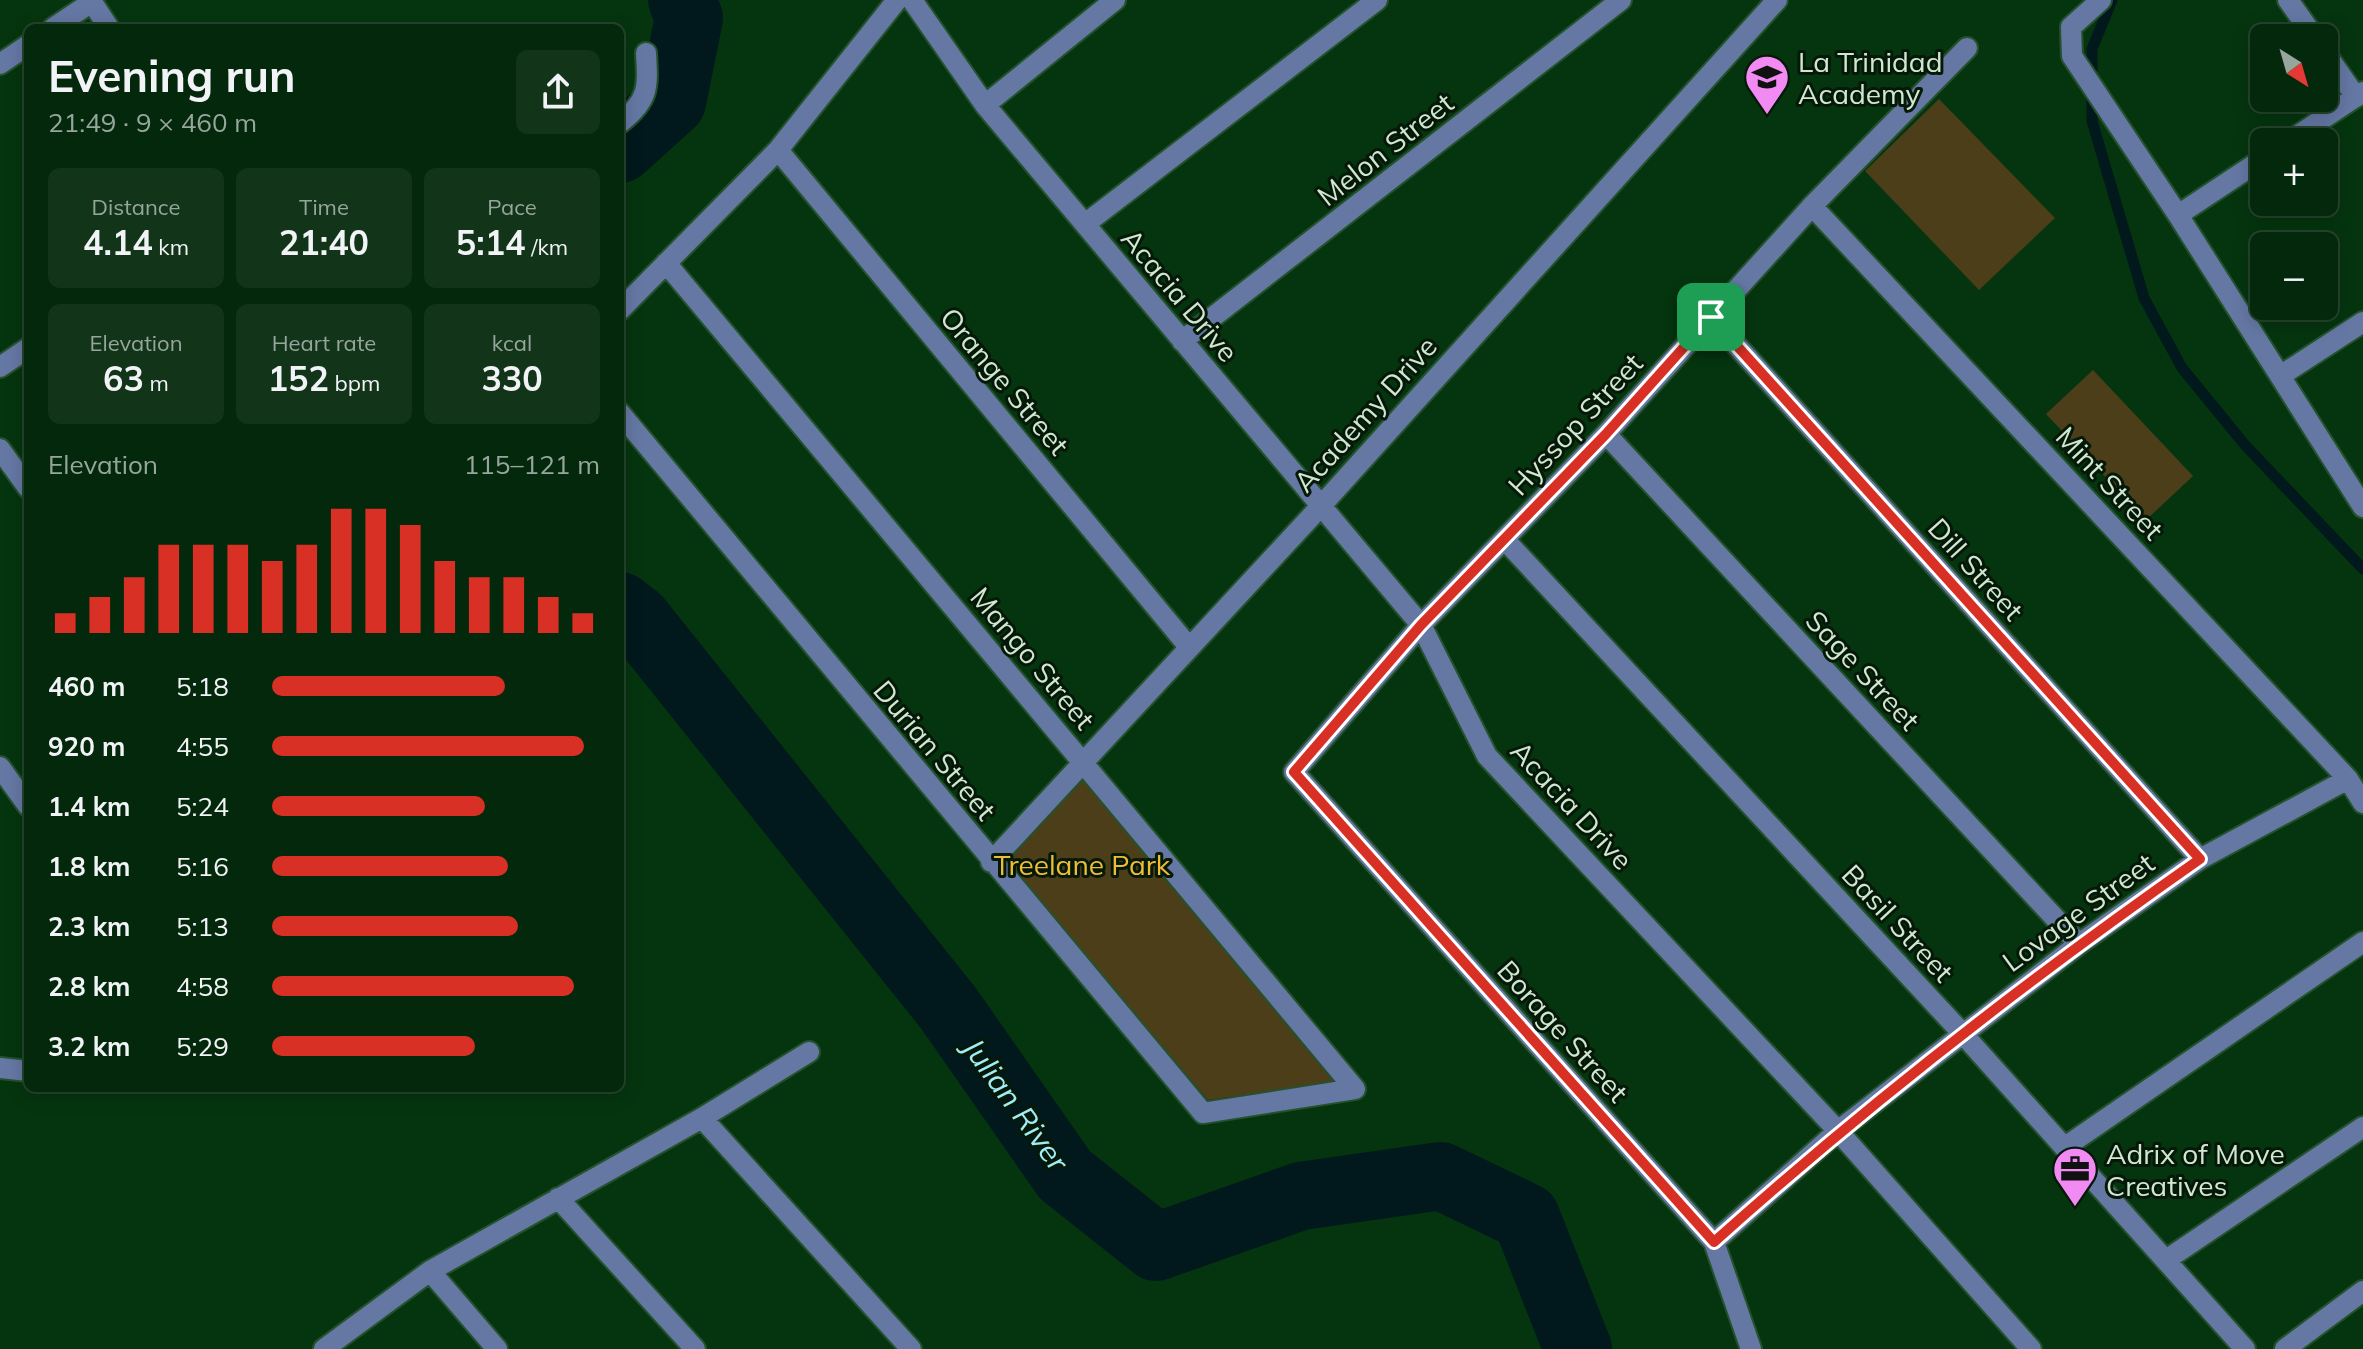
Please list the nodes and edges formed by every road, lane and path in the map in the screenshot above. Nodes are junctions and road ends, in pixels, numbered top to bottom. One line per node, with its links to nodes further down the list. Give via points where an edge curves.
1 (897, 0): 21 (street)
2 (912, 0): 18 (street, Acacia Drive)
3 (1115, 0): 18 (street)
4 (1377, 0): 25 (street)
5 (1621, 0): 30 (street, Melon Street)
6 (1777, 0): 38 (street, Academy Drive)
7 (2101, 0): 24 (street, via 2071,27 2072,56)
8 (2288, 0): 11 (street)
9 (59, 24): 10 (street, via 92,2)
10 (106, 24)
11 (2305, 24)
12 (24, 48): 15 (street)
13 (1967, 48): 23 (street, Hyssop Street)
14 (646, 53): 19 (street, via 648,87)
15 (0, 64)
16 (2338, 68): 17 (street)
17 (2360, 95): 20 (street)
18 (985, 105): 25 (street, Acacia Drive)
19 (624, 120)
20 (2309, 128)
21 (778, 150): 26 (street); 42 (street, Orange Street)
22 (2250, 167): 24 (street)
23 (1812, 206): 28 (street, Hyssop Street); 46 (street, Mint Street)
24 (2178, 215): 33 (street)
25 (1085, 224): 30 (street, Acacia Drive)
26 (666, 263): 27 (street); 43 (street, Mango Street)
27 (624, 306)
28 (1711, 317): 35 (street, Hyssop Street); 49 (street, Dill Street)
29 (2363, 322): 33 (street)
30 (1182, 341): 38 (street, Acacia Drive)
31 (24, 351): 32 (street)
32 (0, 367)
33 (2280, 376): 39 (street)
34 (624, 418): 50 (street, Durian Street)
35 (1606, 434): 40 (street, Hyssop Street); 52 (street, Sage Street)
36 (0, 449): 37 (street)
37 (24, 482)
38 (1320, 507): 41 (street, Acacia Drive); 42 (street, Academy Drive)
39 (2363, 507)
40 (1505, 540): 41 (street, Hyssop Street); 53 (street, Basil Street)
41 (1421, 625): 45 (street, Hyssop Street); 60 (street, Acacia Drive, via 1487,756)
42 (1189, 647): 43 (street, Academy Drive)
43 (1083, 762): 50 (street, Academy Drive); 57 (street, Mango Street)
44 (0, 767): 47 (street)
45 (1294, 772): 63 (street, Borage Street)
46 (2348, 779): 48 (street, Mint Street); 49 (street, Lovage Street)
47 (24, 800)
48 (2363, 803)
49 (2200, 859): 52 (street, Lovage Street)
50 (991, 862): 57 (street, Durian Street, via 1203,1113)
51 (2363, 942): 61 (street)
52 (2079, 944): 53 (street, Lovage Street)
53 (1962, 1033): 60 (street, Lovage Street); 61 (street, Basil Street)
54 (809, 1052): 58 (street)
55 (0, 1068): 56 (street)
56 (24, 1071)
57 (1355, 1089)
58 (702, 1118): 62 (street); 70 (street)
59 (2363, 1127): 64 (street)
60 (1838, 1131): 63 (street, Lovage Street); 72 (street, Acacia Drive)
61 (2065, 1147): 64 (street, Basil Street)
62 (558, 1198): 65 (street); 69 (street)
63 (1714, 1242): 71 (street, Borage Street)
64 (2166, 1260): 73 (street, Basil Street)
65 (430, 1271): 67 (street); 68 (street)
66 (2363, 1291): 74 (street)
67 (324, 1349)
68 (497, 1349)
69 (695, 1349)
70 (911, 1349)
71 (1751, 1349)
72 (2031, 1349)
73 (2245, 1349)
74 (2285, 1349)

